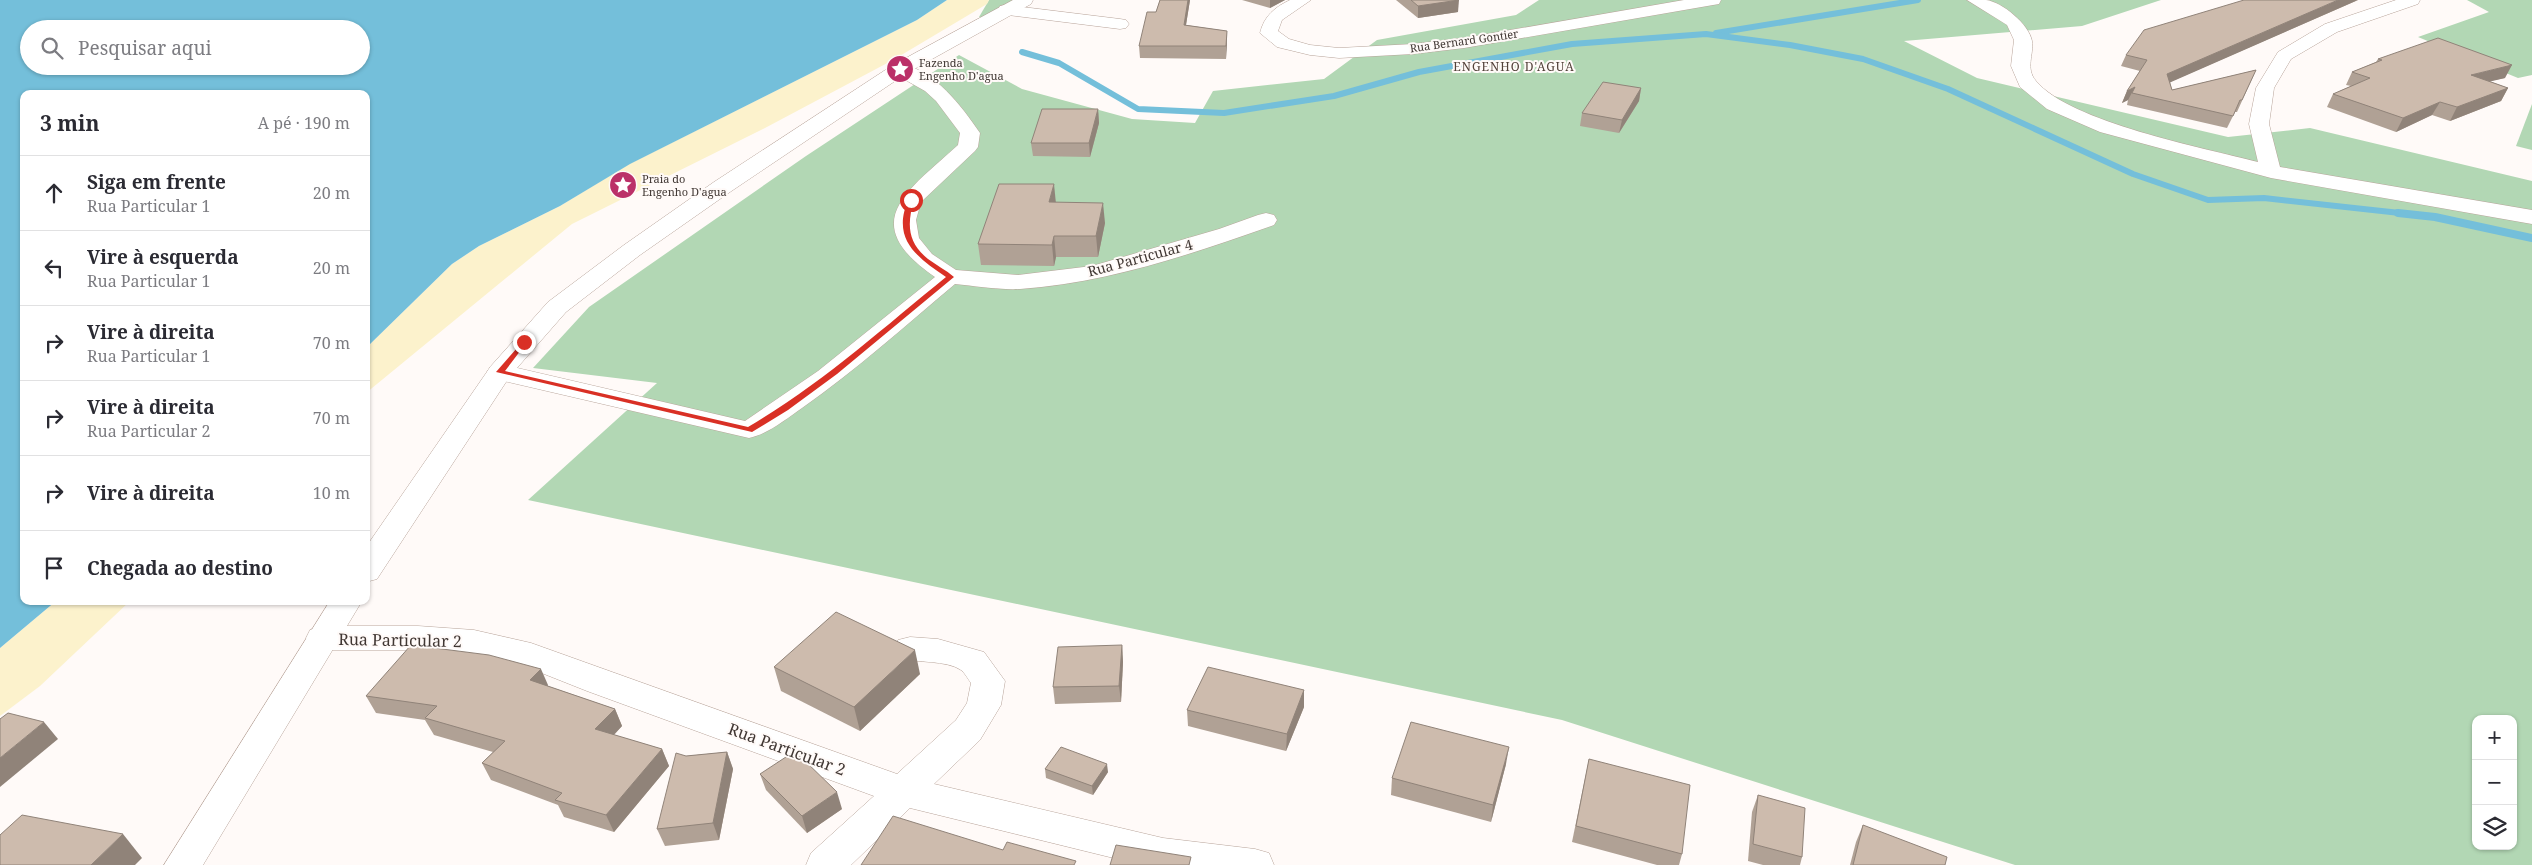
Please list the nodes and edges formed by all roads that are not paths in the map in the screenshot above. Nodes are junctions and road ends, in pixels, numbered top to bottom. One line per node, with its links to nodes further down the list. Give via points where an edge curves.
1 (1303, 0): 2 (street, Rua Bernard Gontier, via 1279,12 1270,22 1269,34 1283,43 1339,53 1464,43)
2 (1713, 0)
3 (1975, 0): 8 (street, via 2014,22 2023,40 2020,66 2027,84 2054,105 2108,128)
4 (2412, 0): 8 (street, via 2330,28 2284,56 2265,88 2259,124)
5 (1016, 5): 6 (street); 7 (street)
6 (1120, 24)
7 (900, 69): 11 (street, via 943,97 970,133 968,147 911,200 905,220 908,239 924,259); 12 (street, via 632,250 557,307)
8 (2271, 172): 9 (street)
9 (2532, 217)
10 (1266, 220): 11 (street, Rua Particular 4, via 1094,273 1018,282)
11 (950, 277): 12 (street, via 834,372 785,409 749,430)
12 (500, 372): 13 (street)
13 (370, 565)
14 (343, 605): 15 (street)
15 (322, 638): 17 (street, Rua Particular 2, via 465,641 531,655); 18 (street)
16 (910, 649): 17 (street, via 938,651 972,661 988,682 984,705 968,730)
17 (905, 792): 19 (street); 20 (street, Rua Particular 2, via 1163,854)
18 (183, 865)
19 (825, 865)
20 (1255, 865)

